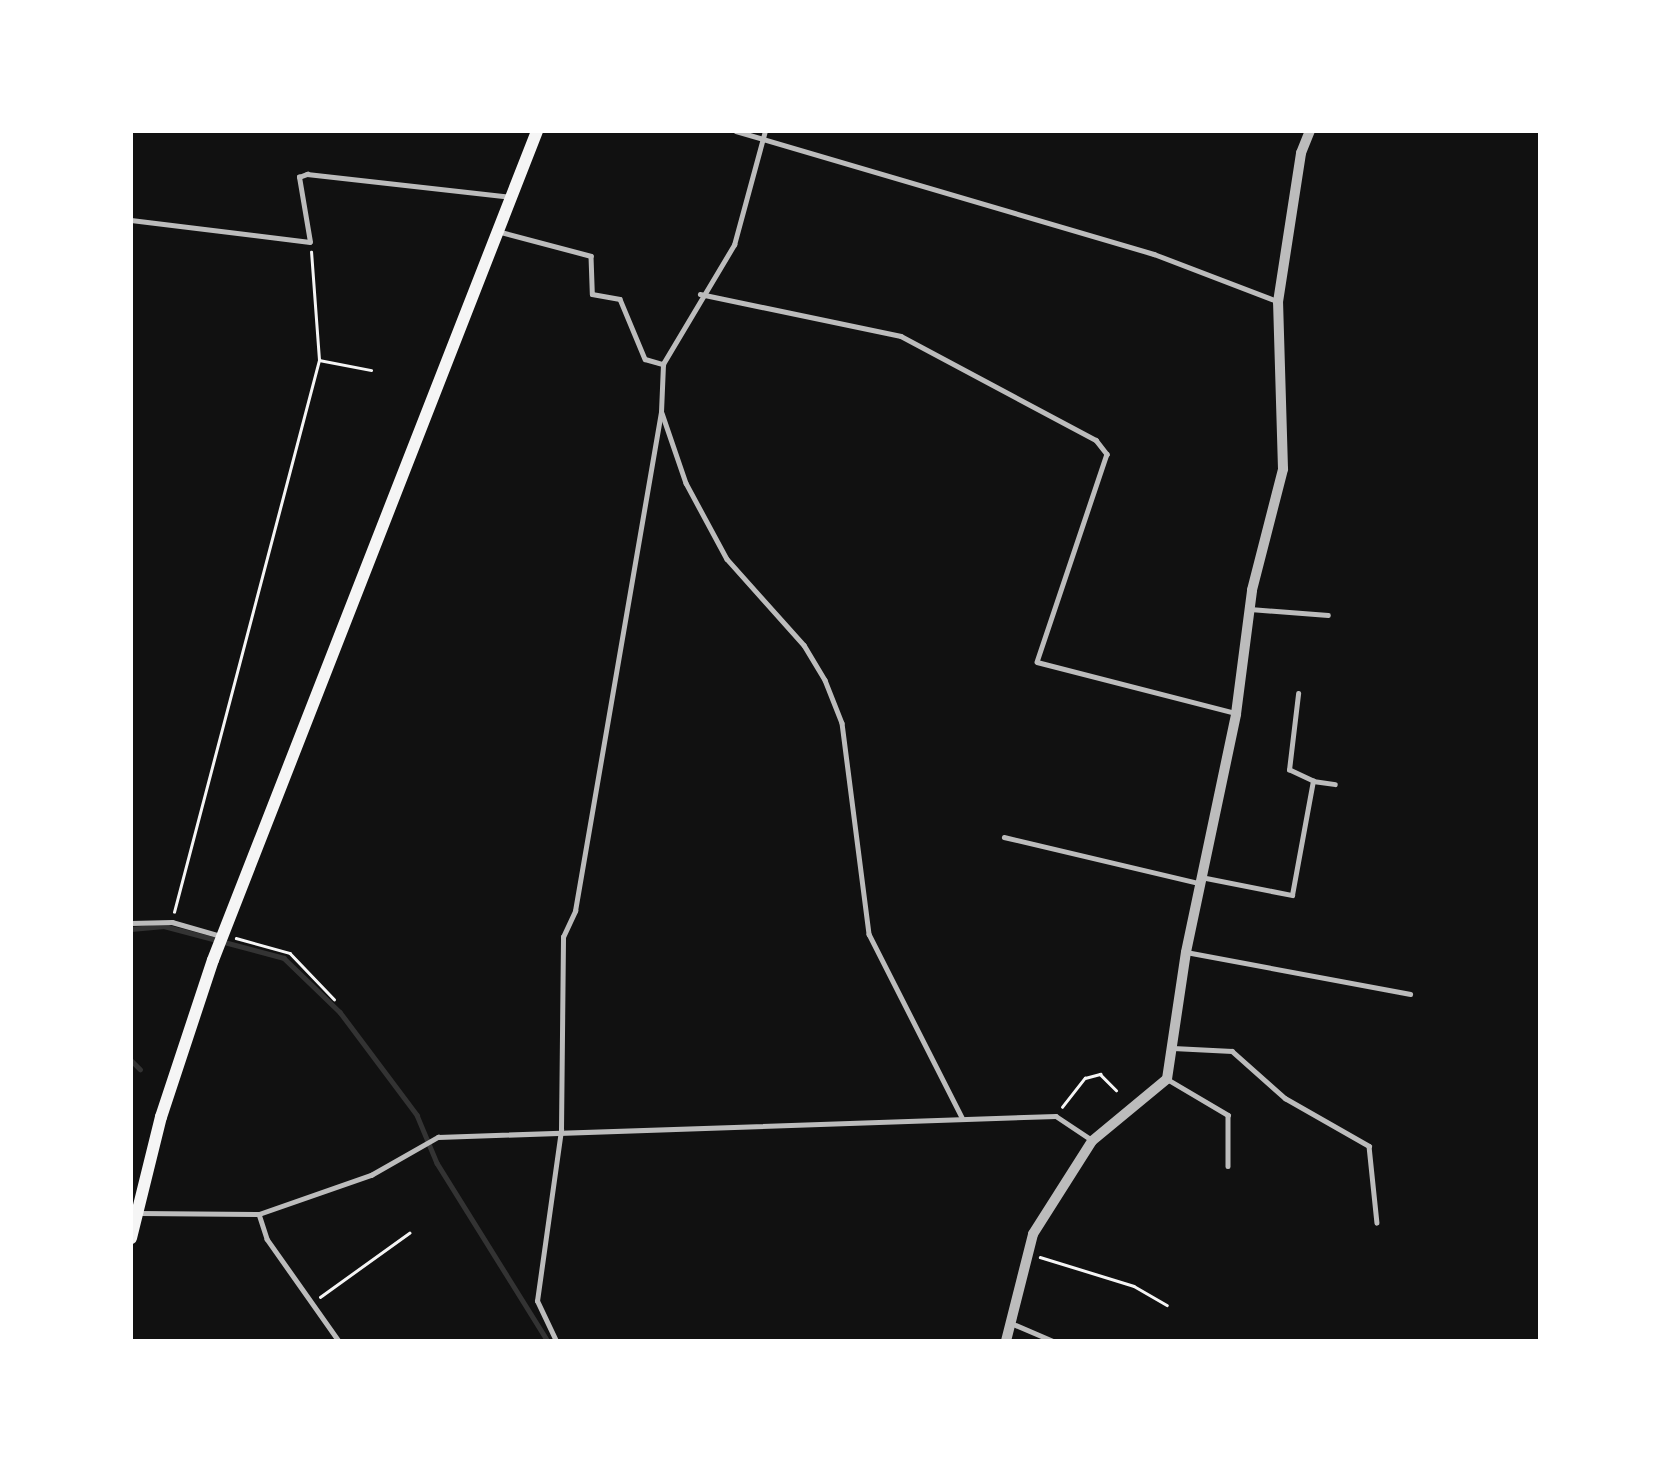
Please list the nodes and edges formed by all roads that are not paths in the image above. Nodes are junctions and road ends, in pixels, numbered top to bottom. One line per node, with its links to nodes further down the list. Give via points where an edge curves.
1 (537, 131): 6 (main road)
2 (736, 131): 5 (lane)
3 (765, 131): 5 (lane)
4 (1310, 131): 10 (street, via 1301,153)
5 (763, 139): 9 (lane, via 734,245); 10 (lane, via 1154,254)
6 (515, 197): 7 (lane, via 307,174 299,177 310,242); 8 (main road)
7 (131, 220)
8 (501, 232): 11 (lane, via 592,256 592,294 620,299 645,359); 22 (main road)
9 (700, 294): 11 (lane); 16 (lane, via 901,336 1096,440 1107,454 1037,662)
10 (1278, 302): 13 (street, via 1283,469)
11 (663, 364): 12 (lane)
12 (662, 412): 27 (lane, via 686,482 727,559 804,645 825,680 842,723 870,934); 28 (lane, via 575,911 563,937)
13 (1251, 609): 14 (lane); 16 (street)
14 (1328, 615)
15 (1298, 694): 17 (lane, via 1289,770)
16 (1236, 714): 20 (street)
17 (1313, 781): 18 (lane); 20 (lane, via 1292,895)
18 (1335, 784)
19 (1004, 838): 20 (lane)
20 (1200, 880): 23 (street)
21 (131, 923): 22 (lane, via 172,922)
22 (222, 936): 31 (main road)
23 (1185, 952): 24 (lane); 25 (street)
24 (1410, 994)
25 (1172, 1048): 26 (street); 33 (lane, via 1232,1051 1285,1098 1369,1146)
26 (1167, 1079): 29 (street); 30 (lane, via 1227,1115)
27 (962, 1117): 28 (lane); 29 (lane, via 1056,1116)
28 (561, 1130): 32 (lane, via 438,1137 413,1147 372,1175); 37 (lane, via 537,1301)
29 (1092, 1140): 35 (street, via 1033,1234)
30 (1228, 1166)
31 (134, 1212): 32 (lane); 34 (main road)
32 (259, 1214): 36 (lane, via 267,1239)
33 (1377, 1223)
34 (131, 1238)
35 (1011, 1323): 38 (street); 39 (lane)
36 (339, 1341)
37 (556, 1341)
38 (1006, 1341)
39 (1053, 1341)

